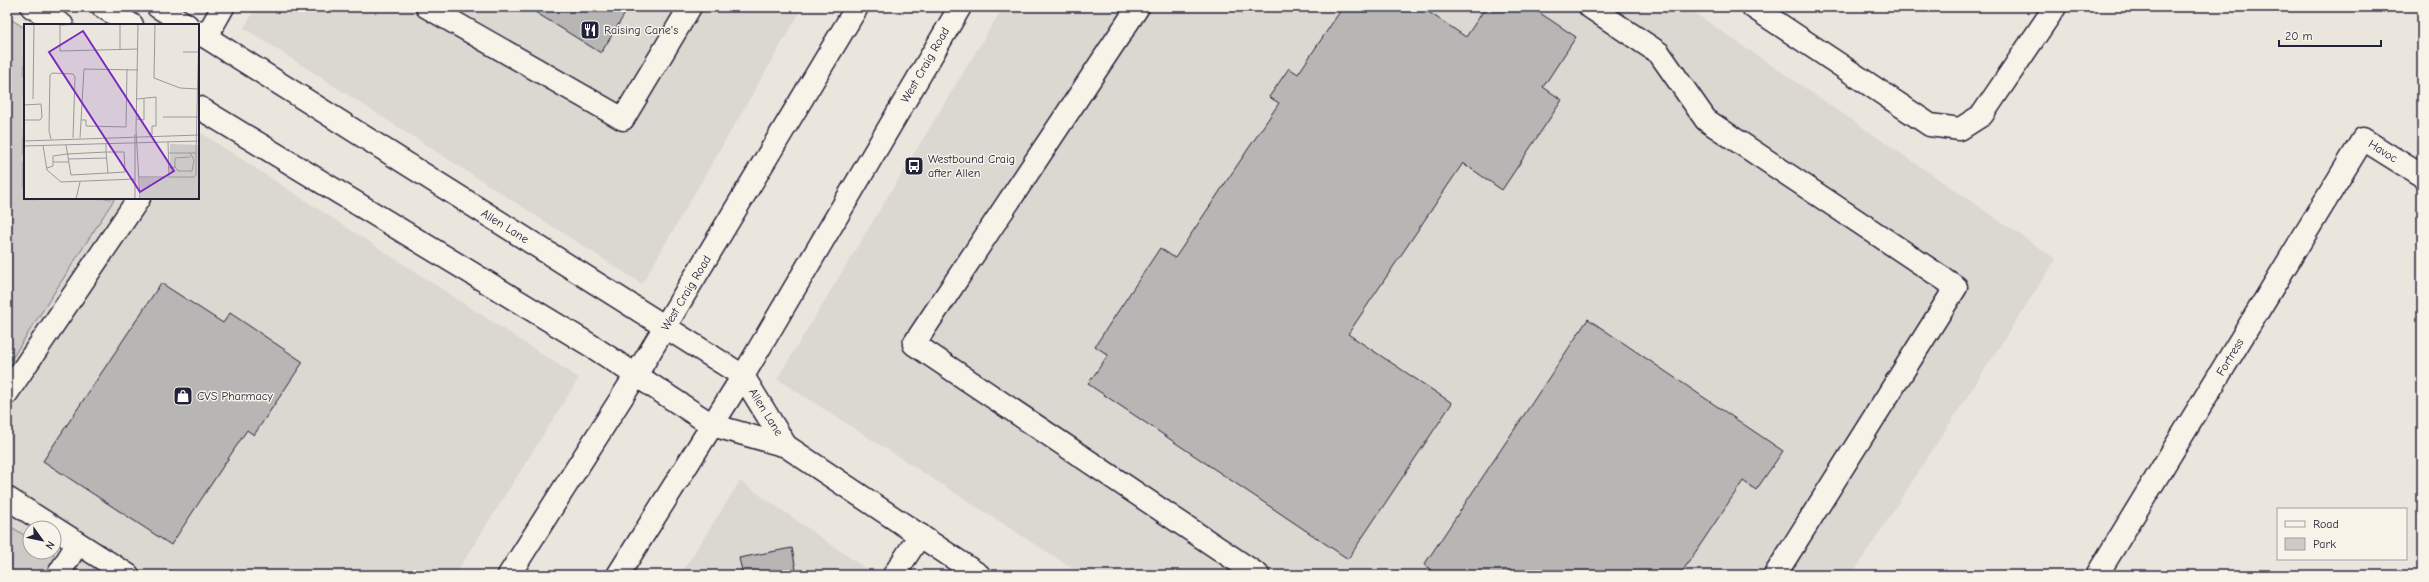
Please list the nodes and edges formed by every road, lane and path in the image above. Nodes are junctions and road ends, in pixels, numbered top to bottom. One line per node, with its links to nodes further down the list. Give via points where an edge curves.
1 (32, 7): 13 (main road)
2 (103, 7): 14 (main road)
3 (158, 7): 15 (main road)
4 (223, 7): 16 (main road)
5 (427, 7): 6 (main road, via 623,119)
6 (690, 7)
7 (857, 7): 21 (main road, West Craig Road)
8 (960, 7): 23 (main road, West Craig Road)
9 (1138, 7): 36 (main road, via 914,344)
10 (1590, 7): 37 (main road, via 1659,53 1706,120 1956,287)
11 (1753, 7): 12 (main road, via 1930,125 1960,129 1982,115)
12 (2055, 7)
13 (60, 24)
14 (130, 24)
15 (185, 24)
16 (201, 37): 21 (main road, Allen Lane)
17 (199, 109): 22 (main road, Allen Lane)
18 (2364, 139): 19 (main road, Havoc); 38 (main road, Fortress)
19 (2422, 176)
20 (137, 199): 24 (main road)
21 (666, 326): 22 (main road, West Craig Road); 23 (main road, Allen Lane)
22 (636, 375): 25 (main road, Allen Lane); 32 (main road, West Craig Road)
23 (743, 376): 25 (main road, West Craig Road); 26 (main road, Allen Lane)
24 (7, 392)
25 (712, 426): 26 (main road, Allen Lane); 33 (main road, West Craig Road)
26 (786, 446): 28 (main road, Allen Lane)
27 (7, 498): 29 (main road)
28 (920, 535): 34 (main road); 35 (main road, Allen Lane)
29 (78, 543): 30 (main road); 31 (main road)
30 (58, 575)
31 (128, 575)
32 (509, 575)
33 (618, 575)
34 (894, 575)
35 (978, 575)
36 (1258, 575)
37 (1775, 575)
38 (2097, 575)

